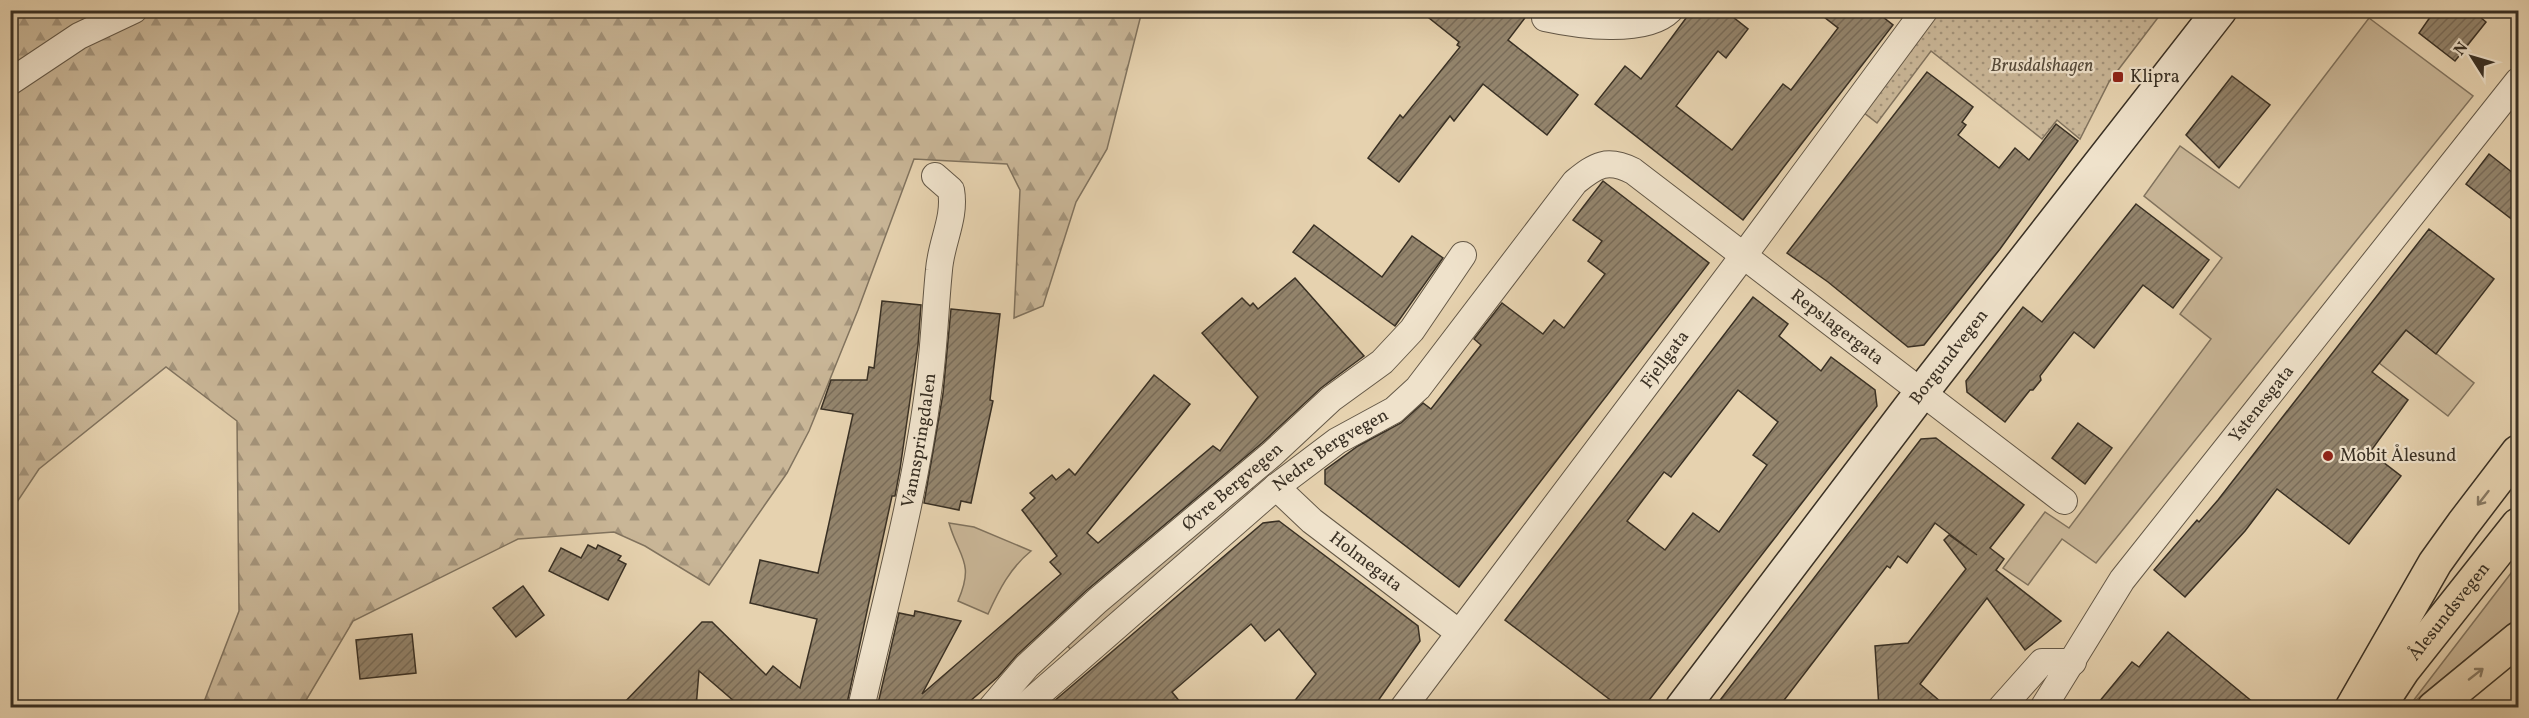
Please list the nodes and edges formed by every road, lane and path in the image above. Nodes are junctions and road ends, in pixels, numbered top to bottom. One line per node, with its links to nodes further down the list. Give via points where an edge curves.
1 (134, 10): 7 (street, via 80,36)
2 (1670, 10): 5 (street, via 1658,20 1631,25 1576,25)
3 (1925, 10): 11 (street, Fjellgata)
4 (2220, 10): 12 (main road, Borgundvegen)
5 (1545, 18)
6 (2518, 81): 19 (street, Ystenesgata, via 2122,580)
7 (10, 82)
8 (1605, 164): 11 (street, Repslagergata, via 1619,164 1633,171); 14 (street, Nedre Bergvegen, via 1575,182 1418,388 1394,410 1337,441)
9 (935, 176): 21 (street, Vannspringdalen, via 951,190 954,206 940,255 928,391)
10 (1462, 255): 22 (street, Øvre Bergvegen, via 1412,330 1382,363 1331,399 1272,454 1097,601 1027,666)
11 (1744, 255): 12 (street, Repslagergata); 17 (street, Fjellgata)
12 (1921, 393): 15 (street, Repslagergata); 25 (main road, Borgundvegen)
13 (2518, 452): 28 (highway, one-way to 28, via 2436,563)
14 (1276, 487): 17 (street, Holmegata, via 1312,521); 23 (street, Nedre Bergvegen)
15 (2064, 501)
16 (2518, 525): 20 (highway, Ålesundsvegen)
17 (1458, 632): 24 (street, Fjellgata)
18 (2518, 639): 31 (highway, one-way to 18)
19 (2073, 662): 26 (street, via 2042,662); 27 (street, Ystenesgata)
20 (2403, 670): 29 (highway, Ålesundsvegen); 30 (highway, Ålesundsvegen)
21 (861, 708)
22 (992, 708)
23 (1023, 708)
24 (1403, 708)
25 (1682, 708)
26 (2001, 708)
27 (2043, 708)
28 (2352, 708)
29 (2365, 708)
30 (2378, 708)
31 (2434, 708)

